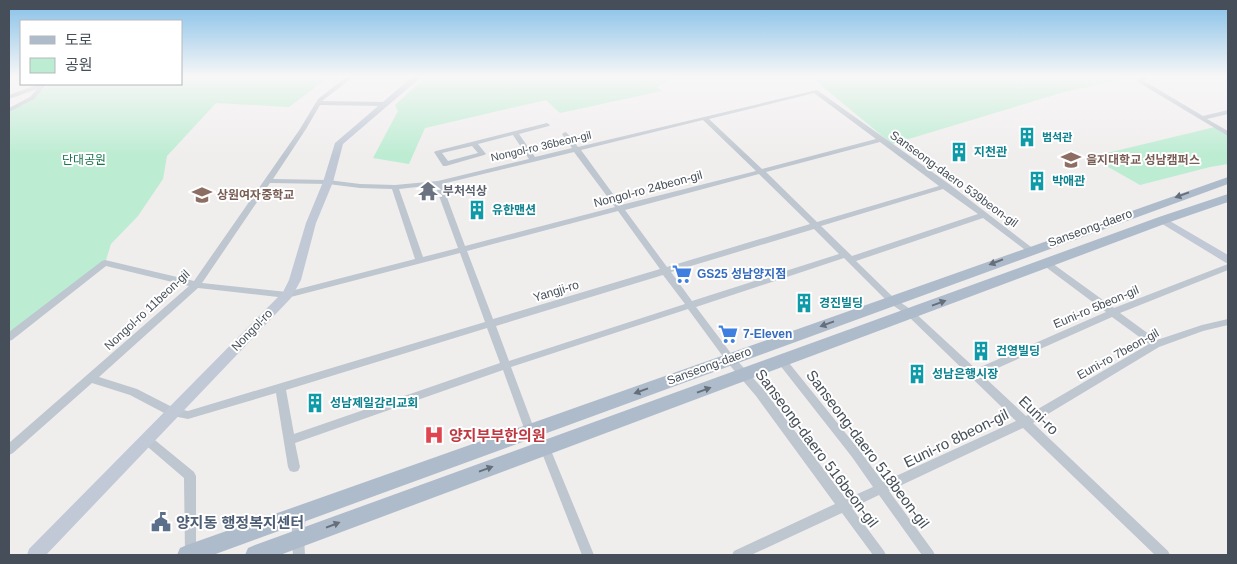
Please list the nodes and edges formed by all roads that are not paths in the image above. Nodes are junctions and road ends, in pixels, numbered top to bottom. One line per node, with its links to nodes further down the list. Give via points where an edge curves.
1 (22, 103): 8 (street)
2 (319, 103): 22 (street)
3 (340, 103): 7 (street)
4 (762, 103): 10 (street, Nongol-ro 36beon-gil)
5 (833, 103): 16 (street, Sanseong-daero 539beon-gil)
6 (1177, 103): 11 (street)
7 (384, 104): 23 (street, Nongol-ro, via 339,143)
8 (9, 110)
9 (1228, 112): 11 (street)
10 (704, 118): 18 (street, Nongol-ro 36beon-gil); 20 (street, Euni-ro)
11 (1202, 118): 15 (street)
12 (547, 125): 13 (street)
13 (516, 133): 17 (street); 19 (street)
14 (565, 134): 18 (street)
15 (1228, 134)
16 (882, 140): 20 (street, Nongol-ro 24beon-gil); 25 (street, Sanseong-daero 539beon-gil)
17 (474, 144): 17 (street, via 447,150 438,152 446,164 482,154)
18 (576, 149): 19 (street, Nongol-ro 36beon-gil); 28 (street)
19 (534, 159): 24 (street, Nongol-ro 36beon-gil)
20 (760, 171): 28 (street, Nongol-ro 24beon-gil); 31 (street, Euni-ro)
21 (1228, 180): 33 (main road, Sanseong-daero, one-way to 33)
22 (267, 181): 23 (street, Nongol-ro 36beon-gil); 40 (street, Nongol-ro 11beon-gil)
23 (328, 182): 26 (street, Nongol-ro 36beon-gil); 41 (street, Nongol-ro)
24 (438, 183): 26 (street, Nongol-ro 36beon-gil); 32 (street)
25 (946, 186): 29 (street, Sanseong-daero 539beon-gil); 31 (street, Yangji-ro)
26 (395, 187): 35 (street)
27 (1228, 198): 30 (main road, Sanseong-daero)
28 (620, 208): 32 (street, Nongol-ro 24beon-gil); 39 (street)
29 (984, 215): 33 (street, Sanseong-daero 539beon-gil); 34 (street)
30 (1163, 220): 36 (street); 37 (main road, Sanseong-daero)
31 (815, 226): 34 (street, Euni-ro); 39 (street, Yangji-ro)
32 (463, 249): 35 (street, Nongol-ro 24beon-gil); 47 (street)
33 (1031, 250): 42 (main road, Sanseong-daero, one-way to 42)
34 (847, 257): 42 (street, Euni-ro); 43 (street)
35 (420, 260): 41 (street, Nongol-ro 24beon-gil)
36 (1228, 260)
37 (1046, 263): 44 (street); 45 (main road, Sanseong-daero, one-way to 37)
38 (1228, 267): 44 (street, Euni-ro 5beon-gil)
39 (666, 270): 43 (street); 47 (street, Yangji-ro)
40 (196, 285): 41 (street, Nongol-ro 24beon-gil); 48 (street, Nongol-ro 24beon-gil, via 105,263); 55 (street, Nongol-ro 11beon-gil)
41 (287, 294): 57 (street, Nongol-ro)
42 (891, 300): 45 (street, Euni-ro); 50 (main road, Sanseong-daero, one-way to 50)
43 (691, 305): 50 (street); 52 (street)
44 (1114, 312): 49 (street); 53 (street, Euni-ro 5beon-gil)
45 (910, 313): 51 (main road, Sanseong-daero); 53 (street, Euni-ro)
46 (1228, 322): 49 (street, Euni-ro 7beon-gil)
47 (491, 323): 52 (street); 56 (street, Yangji-ro)
48 (9, 336)
49 (1156, 344): 58 (street, Euni-ro 7beon-gil)
50 (730, 359): 54 (street, Sanseong-daero 516beon-gil); 59 (main road, Sanseong-daero, one-way to 59)
51 (782, 361): 54 (main road, Sanseong-daero); 65 (street, Sanseong-daero 518beon-gil)
52 (507, 365): 59 (street); 61 (street)
53 (975, 374): 58 (street, Euni-ro)
54 (744, 376): 62 (main road, Sanseong-daero, one-way to 54); 66 (street, Sanseong-daero 516beon-gil)
55 (90, 378): 57 (street, via 133,392); 63 (street, Nongol-ro 11beon-gil)
56 (280, 387): 57 (street, Yangji-ro, via 188,415); 61 (street)
57 (172, 412): 60 (street, Nongol-ro)
58 (1025, 422): 65 (street, Euni-ro 8beon-gil); 77 (street, Euni-ro)
59 (530, 431): 67 (main road, Sanseong-daero)
60 (146, 439): 69 (street, Sanseong-daero, via 190,476); 70 (street, Nongol-ro)
61 (289, 440): 64 (street)
62 (544, 448): 68 (main road, Sanseong-daero, one-way to 62); 73 (street)
63 (9, 450)
64 (294, 467)
65 (883, 490): 66 (street, Euni-ro 8beon-gil); 76 (street, Sanseong-daero 518beon-gil)
66 (844, 506): 74 (street); 75 (street, Sanseong-daero 516beon-gil)
67 (300, 514): 68 (street); 69 (main road, Sanseong-daero)
68 (298, 538): 71 (main road, Sanseong-daero); 72 (street)
69 (189, 554)
70 (35, 555)
71 (255, 555)
72 (299, 555)
73 (588, 555)
74 (738, 555)
75 (880, 555)
76 (929, 555)
77 (1164, 555)

